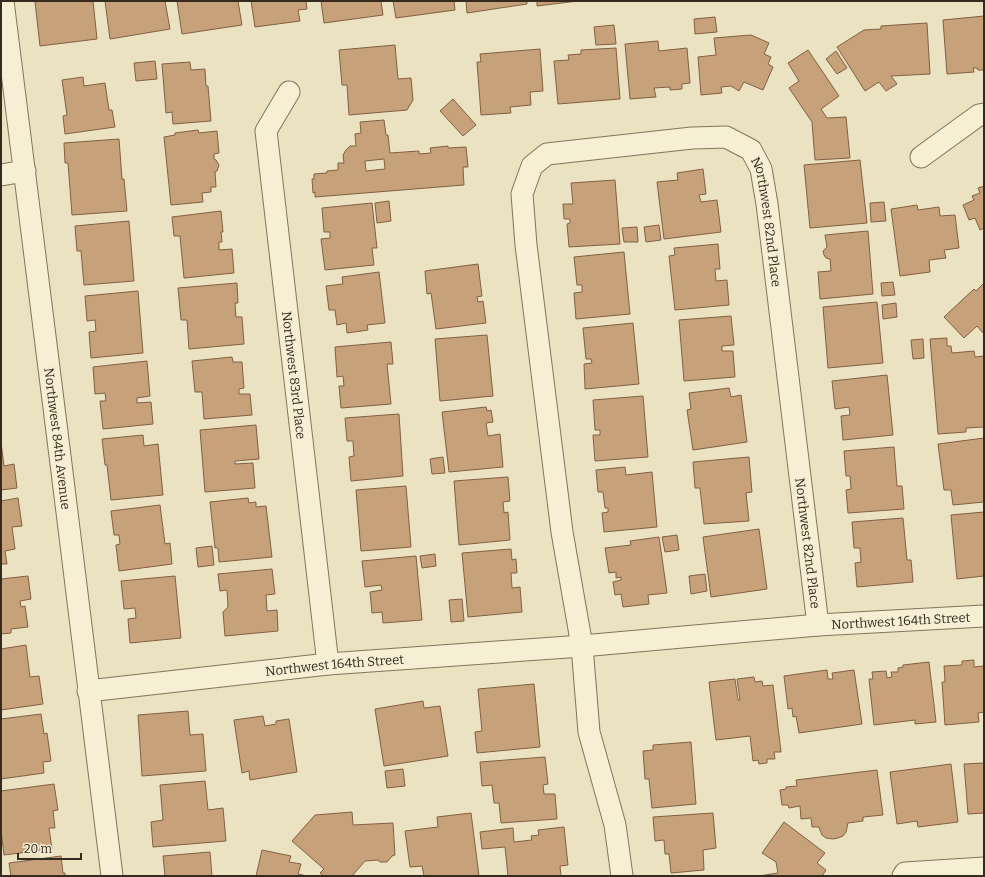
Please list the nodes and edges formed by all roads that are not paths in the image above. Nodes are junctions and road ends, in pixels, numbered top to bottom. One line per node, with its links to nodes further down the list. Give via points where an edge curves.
1 (3, 1): 5 (street, Northwest 84th Avenue)
2 (289, 92): 10 (street, Northwest 83rd Place, via 266,131)
3 (984, 114): 4 (street)
4 (921, 156)
5 (25, 170): 6 (street); 11 (street, Northwest 84th Avenue)
6 (1, 175)
7 (984, 616): 8 (street, Northwest 164th Street)
8 (818, 625): 9 (street, Northwest 82nd Place); 9 (street, Northwest 82nd Place, via 761,169 751,150 726,137 692,138 547,154 532,166 522,194 526,245 562,532)
9 (582, 646): 10 (street, Northwest 164th Street); 15 (street, via 589,732 615,825)
10 (328, 664): 11 (street, Northwest 164th Street)
11 (88, 691): 14 (street, Northwest 84th Avenue)
12 (984, 868): 13 (street)
13 (904, 874)
14 (112, 876)
15 (622, 876)

